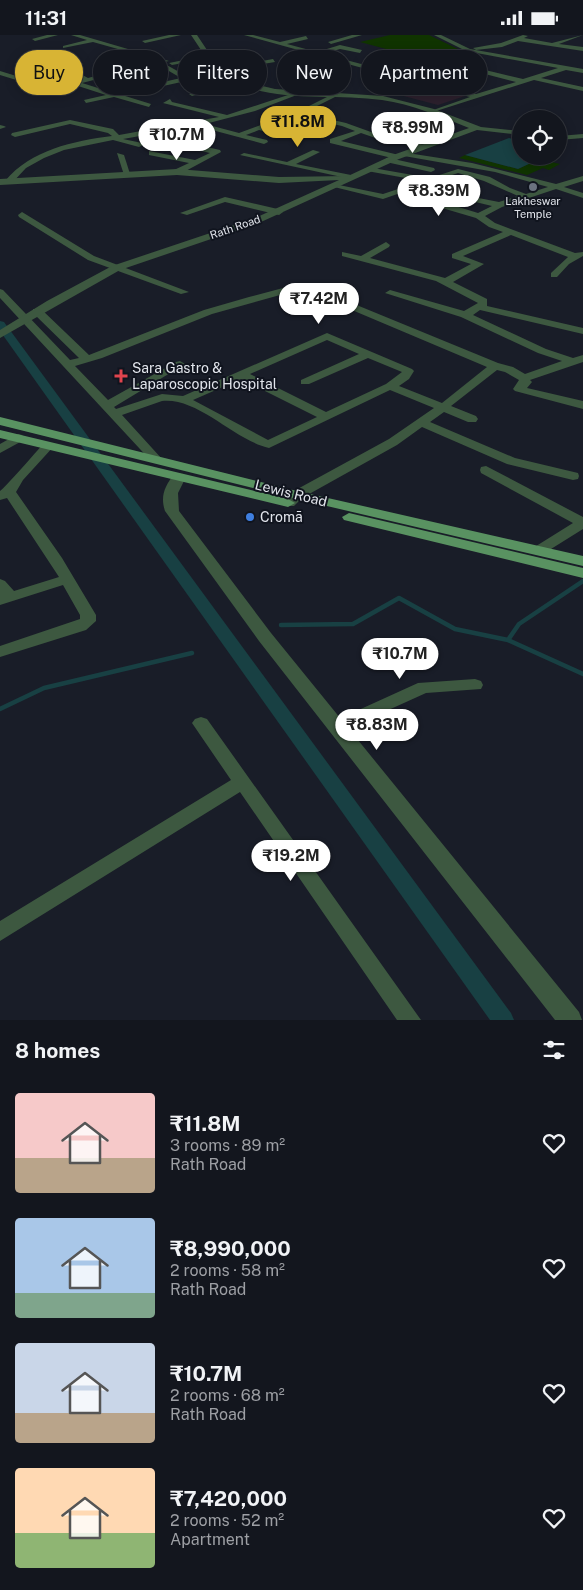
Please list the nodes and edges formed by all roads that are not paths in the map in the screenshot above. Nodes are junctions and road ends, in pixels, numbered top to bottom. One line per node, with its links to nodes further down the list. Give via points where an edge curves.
1 (55, 35): 11 (street)
2 (178, 35): 15 (street)
3 (194, 35): 21 (street, Rath Road)
4 (247, 35): 17 (street)
5 (359, 35): 16 (street)
6 (437, 35): 24 (street)
7 (529, 35): 12 (street)
8 (583, 35): 18 (street)
9 (79, 36): 13 (street); 14 (street)
10 (306, 38): 17 (street)
11 (35, 39)
12 (518, 39): 18 (street); 25 (street)
13 (58, 41)
14 (92, 41): 19 (street); 32 (street)
15 (146, 41)
16 (331, 41)
17 (277, 44): 22 (street)
18 (550, 45): 20 (street)
19 (65, 47)
20 (583, 49): 28 (street)
21 (204, 50)
22 (300, 50)
23 (329, 50): 26 (street, via 340,47)
24 (466, 50)
25 (471, 50)
26 (360, 51)
27 (487, 54): 34 (street)
28 (571, 54)
29 (273, 61): 31 (street)
30 (178, 62): 32 (street)
31 (267, 62)
32 (172, 63): 33 (street)
33 (168, 64)
34 (565, 67): 36 (street); 42 (street)
35 (487, 68): 42 (street)
36 (583, 71)
37 (0, 73): 39 (street)
38 (487, 73): 45 (street)
39 (15, 78)
40 (83, 78): 43 (street)
41 (93, 78): 43 (street)
42 (532, 78): 45 (street); 46 (street)
43 (87, 80): 44 (street)
44 (83, 81)
45 (522, 81): 53 (street)
46 (583, 89)
47 (110, 95): 54 (street)
48 (117, 95): 56 (street)
49 (293, 95): 59 (street)
50 (335, 95): 58 (street)
51 (348, 95): 57 (street, Rath Road, via 383,98)
52 (471, 95): 53 (street)
53 (475, 96): 57 (street)
54 (86, 101)
55 (170, 101): 59 (street, via 166,103)
56 (149, 105)
57 (431, 111): 62 (street, Rath Road); 74 (street, via 374,133)
58 (296, 114): 61 (street); 63 (street)
59 (225, 117): 60 (street)
60 (196, 124): 66 (street); 70 (street)
61 (258, 128): 66 (street); 67 (street)
62 (476, 128): 64 (street, Rath Road); 74 (street, Rath Road)
63 (362, 131): 74 (street); 79 (street, via 333,141)
64 (512, 132)
65 (15, 135): 70 (street, via 70,122 110,131)
66 (240, 135): 72 (street)
67 (285, 135)
68 (567, 138): 69 (street)
69 (583, 138)
70 (116, 139): 73 (street); 89 (street, via 50,153 17,170)
71 (176, 142): 80 (street, via 217,152)
72 (264, 142)
73 (139, 145)
74 (418, 148): 79 (street, Rath Road)
75 (316, 152): 81 (street)
76 (152, 153): 80 (street)
77 (120, 155): 85 (street)
78 (244, 155): 81 (street)
79 (396, 157): 82 (street, Rath Road); 83 (street); 91 (street, via 486,167)
80 (195, 163): 84 (street)
81 (289, 164): 86 (street)
82 (370, 169): 86 (street, Rath Road); 88 (street)
83 (431, 169)
84 (177, 172): 85 (street); 86 (street, via 279,179)
85 (128, 175): 89 (street)
86 (351, 176): 90 (street, Rath Road)
87 (583, 178): 91 (street)
88 (430, 180): 90 (street, via 382,197); 92 (street, via 460,172 487,179)
89 (4, 181)
90 (334, 186): 97 (street, Rath Road)
91 (558, 187): 92 (street); 93 (street)
92 (525, 196): 96 (street)
93 (583, 196)
94 (466, 197): 96 (street)
95 (454, 200): 100 (street, via 445,206)
96 (499, 205): 100 (street)
97 (279, 211): 98 (street, via 225,199); 106 (street, Rath Road)
98 (184, 213)
99 (22, 215): 106 (street, via 91,258)
100 (479, 216): 101 (street)
101 (511, 233): 104 (street); 108 (street, via 455,256 479,264)
102 (386, 245): 105 (street)
103 (345, 254): 105 (street)
104 (579, 254): 107 (street)
105 (362, 259): 108 (street)
106 (116, 269): 110 (street); 113 (street, Rath Road)
107 (554, 275)
108 (446, 281): 112 (street, via 483,301)
109 (0, 292): 115 (street)
110 (184, 292)
111 (390, 293): 114 (street)
112 (479, 307): 114 (street); 116 (street)
113 (37, 311): 115 (street, Rath Road); 119 (street)
114 (464, 315): 120 (street, via 542,351)
115 (24, 319): 117 (street, Rath Road); 121 (street)
116 (583, 331)
117 (0, 335)
118 (368, 354): 124 (street, via 332,337 324,337); 126 (street); 127 (street, via 408,371 405,377)
119 (87, 359): 121 (street); 123 (street, via 208,312 298,287 318,292)
120 (578, 360): 125 (street)
121 (69, 364): 131 (street)
122 (180, 364): 131 (street)
123 (495, 366): 125 (street, via 509,369); 130 (street)
124 (243, 375): 128 (street); 132 (street)
125 (524, 378): 129 (street, via 526,382 519,389)
126 (305, 382)
127 (390, 386): 130 (street); 132 (street)
128 (184, 400): 131 (street, via 163,398); 132 (street, via 265,444 274,444)
129 (583, 405)
130 (442, 408): 133 (street); 135 (street)
131 (109, 410): 141 (street)
132 (327, 417)
133 (472, 419)
134 (0, 421): 140 (main road, Lewis Road, via 72,439)
135 (422, 423): 143 (street, via 511,461); 146 (street)
136 (0, 434): 137 (main road, Lewis Road)
137 (18, 438): 138 (main road, Lewis Road); 139 (street)
138 (54, 447): 140 (main road, Lewis Road); 145 (street, via 18,478)
139 (0, 449)
140 (124, 457): 141 (main road, Lewis Road); 144 (main road, Lewis Road)
141 (156, 459): 146 (main road, Lewis Road)
142 (486, 470): 147 (street)
143 (573, 476)
144 (179, 477): 146 (main road, Lewis Road); 157 (street, via 170,494 172,511)
145 (5, 494): 151 (street)
146 (293, 499): 148 (main road, Lewis Road)
147 (583, 523): 149 (street)
148 (458, 538): 149 (main road, Lewis Road); 150 (main road, Lewis Road)
149 (538, 551): 150 (main road, Lewis Road)
150 (582, 569)
151 (67, 579): 153 (street); 154 (street, via 88,615 88,621 65,633)
152 (0, 584): 153 (street)
153 (5, 598)
154 (0, 652)
155 (475, 685): 157 (street, via 424,687)
156 (201, 723): 158 (street)
157 (336, 727): 161 (street)
158 (242, 782): 159 (street); 160 (street)
159 (0, 932)
160 (410, 1020)
161 (570, 1020)

